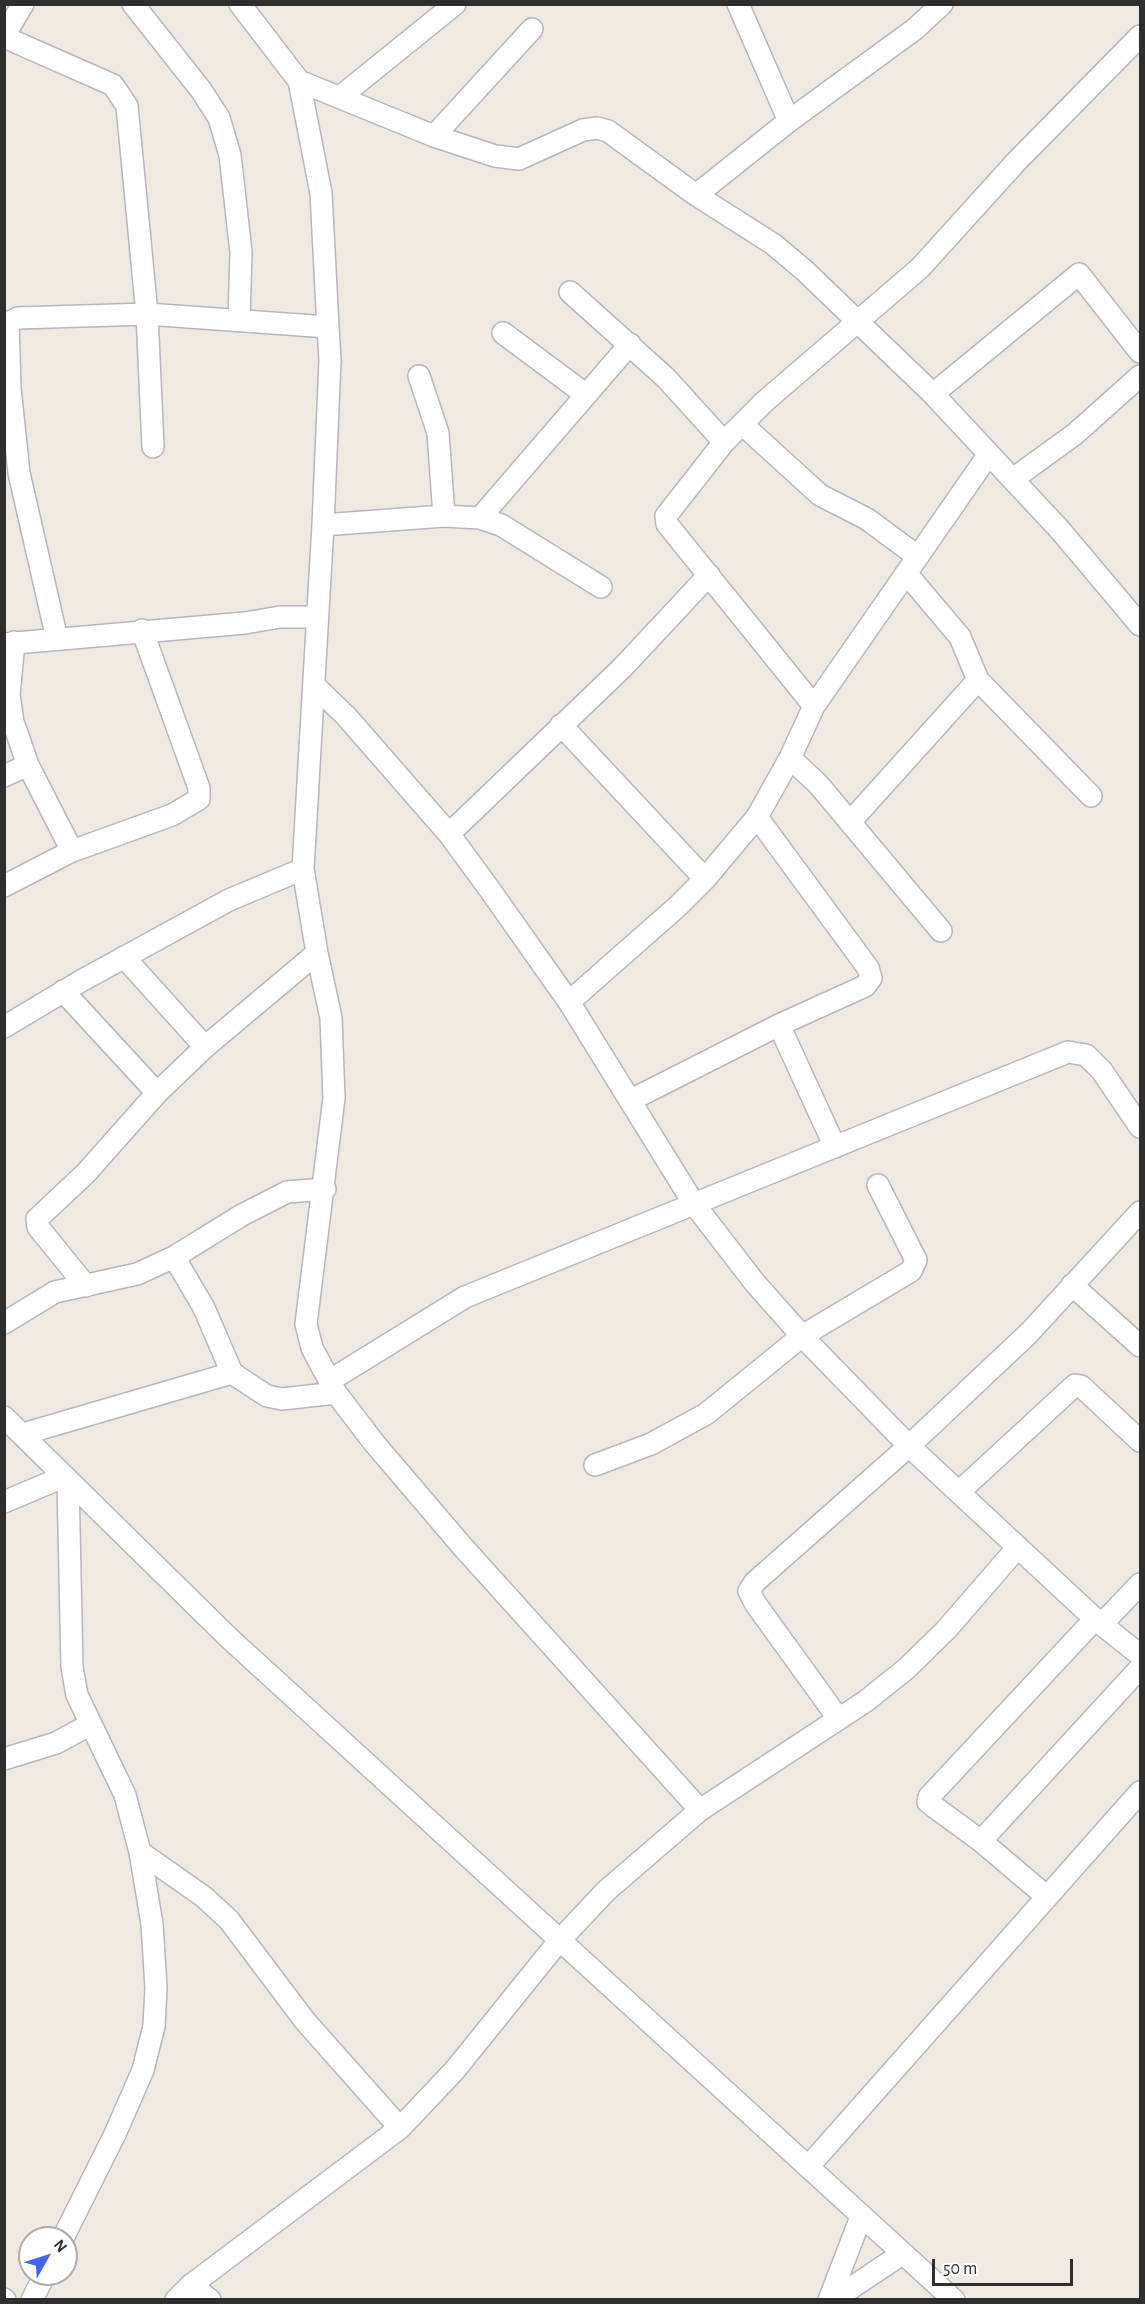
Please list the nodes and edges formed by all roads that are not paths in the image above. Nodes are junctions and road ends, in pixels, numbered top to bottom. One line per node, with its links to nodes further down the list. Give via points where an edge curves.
1 (23, 4): 9 (street)
2 (133, 4): 17 (street, via 219,118 230,155 241,252)
3 (240, 4): 10 (street)
4 (455, 4): 11 (street)
5 (738, 4): 12 (street)
6 (942, 4): 12 (street, via 915,29)
7 (532, 29): 13 (street)
8 (1140, 36): 18 (street, via 920,267)
9 (4, 37): 16 (street, via 113,85 123,96)
10 (299, 81): 11 (street); 19 (street, via 321,193)
11 (340, 97): 13 (street)
12 (789, 121): 14 (street)
13 (434, 136): 14 (street, via 495,156 519,159 583,130 597,128 608,131)
14 (696, 195): 18 (street, via 773,244)
15 (570, 292): 21 (street)
16 (147, 314): 17 (street); 29 (street); 41 (street, via 18,318 8,323 10,388 20,473)
17 (239, 320): 19 (street)
18 (859, 321): 26 (street); 27 (street)
19 (328, 327): 34 (street)
20 (503, 333): 25 (street)
21 (630, 344): 25 (street); 28 (street)
22 (1140, 352): 26 (street, via 1079,274)
23 (419, 376): 32 (street, via 438,433)
24 (1140, 376): 31 (street, via 1075,434)
25 (585, 394): 33 (street)
26 (933, 394): 30 (street)
27 (742, 424): 28 (street); 35 (street, via 820,495 867,519)
28 (724, 442): 36 (street, via 666,516 667,524)
29 (153, 447)
30 (989, 454): 31 (street); 35 (street)
31 (1013, 479): 39 (street)
32 (444, 516): 33 (street); 34 (street)
33 (480, 518): 37 (street, via 501,525)
34 (323, 525): 38 (street)
35 (911, 565): 43 (street, via 960,637); 45 (street)
36 (709, 575): 45 (street); 46 (street, via 622,668)
37 (601, 587)
38 (317, 617): 40 (street); 44 (street)
39 (1140, 625)
40 (142, 630): 41 (street); 54 (street, via 199,788 199,799 172,815)
41 (57, 639): 42 (street)
42 (9, 643): 48 (street, via 13,722)
43 (978, 681): 50 (street); 52 (street)
44 (314, 685): 53 (street); 55 (street)
45 (814, 706): 47 (street)
46 (561, 725): 53 (street); 56 (street)
47 (790, 758): 51 (street); 52 (street)
48 (28, 765): 49 (street); 54 (street)
49 (4, 777)
50 (1090, 796)
51 (757, 816): 56 (street); 63 (street, via 868,968 871,978 865,987)
52 (850, 822): 58 (street)
53 (449, 834): 62 (street)
54 (72, 851): 57 (street)
55 (303, 869): 59 (street); 60 (street, via 229,900)
56 (705, 879): 62 (street)
57 (4, 886)
58 (941, 931)
59 (316, 953): 65 (street); 71 (street, via 331,1018 334,1098)
60 (124, 957): 61 (street); 65 (street)
61 (63, 991): 64 (street); 66 (street)
62 (569, 1002): 67 (street)
63 (779, 1025): 67 (street); 69 (street)
64 (4, 1027)
65 (206, 1047): 66 (street)
66 (157, 1093): 75 (street, via 86,1173 38,1219 38,1227)
67 (631, 1100): 72 (street)
68 (1140, 1127): 69 (street, via 1102,1071 1086,1055 1068,1052)
69 (835, 1147): 72 (street)
70 (879, 1185): 78 (street, via 916,1266)
71 (325, 1189): 74 (street, via 287,1192); 81 (street, via 306,1324 312,1348)
72 (694, 1204): 78 (street); 81 (street, via 465,1297)
73 (1140, 1212): 76 (street)
74 (174, 1257): 75 (street, via 137,1274); 80 (street, via 204,1308)
75 (86, 1286): 77 (street, via 55,1292)
76 (1072, 1286): 79 (street); 85 (street, via 1029,1333)
77 (4, 1323)
78 (802, 1336): 85 (street); 86 (street, via 706,1414 651,1444)
79 (1140, 1346)
80 (232, 1373): 81 (street, via 267,1396 282,1399); 83 (street)
81 (332, 1387): 99 (street, via 462,1546)
82 (4, 1417): 83 (street)
83 (23, 1434): 87 (street)
84 (1140, 1441): 88 (street, via 1082,1386 1075,1385)
85 (909, 1446): 88 (street); 95 (street, via 749,1591)
86 (595, 1465)
87 (65, 1479): 89 (street); 96 (street, via 72,1667 77,1695); 103 (street, via 229,1638)
88 (960, 1491): 90 (street)
89 (4, 1502)
90 (1018, 1547): 92 (street); 95 (street, via 946,1630 866,1701)
91 (1140, 1584): 92 (street)
92 (1099, 1621): 93 (street); 100 (street, via 929,1797 928,1802)
93 (1140, 1655)
94 (1140, 1668): 100 (street)
95 (838, 1718): 99 (street)
96 (91, 1724): 97 (street, via 56,1743); 101 (street, via 125,1795)
97 (4, 1759)
98 (1140, 1792): 102 (street)
99 (700, 1810): 103 (street, via 606,1891)
100 (981, 1840): 102 (street)
101 (140, 1852): 104 (street, via 204,1897 229,1920 305,2021); 107 (street, via 152,1924 154,2026 143,2070)
102 (1047, 1897): 105 (street)
103 (559, 1941): 104 (street, via 454,2071); 105 (street)
104 (400, 2128): 110 (street)
105 (808, 2167): 106 (street)
106 (861, 2217): 108 (street); 113 (street)
107 (69, 2226)
108 (902, 2254): 114 (street); 115 (street)
109 (39, 2286): 111 (street)
110 (184, 2292): 112 (street)
111 (33, 2300)
112 (210, 2300)
113 (829, 2300)
114 (833, 2300)
115 (954, 2300)

